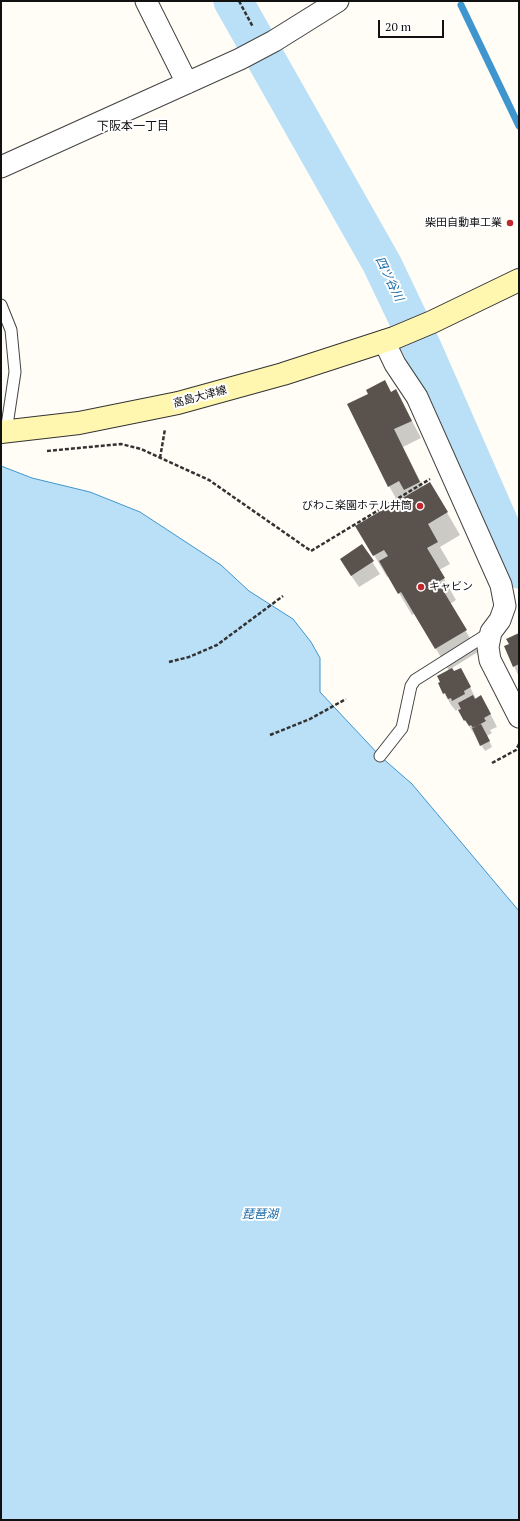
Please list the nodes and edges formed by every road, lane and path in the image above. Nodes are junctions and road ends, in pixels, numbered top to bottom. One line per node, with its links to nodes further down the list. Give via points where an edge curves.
1 (146, 1): 5 (street)
2 (239, 1): 4 (path)
3 (338, 1): 4 (street)
4 (269, 44): 5 (street)
5 (187, 83): 6 (street)
6 (1, 168)
7 (519, 280): 9 (main road, 高島大津線)
8 (1, 305): 11 (lane, via 11,330 15,372)
9 (389, 340): 11 (main road, 高島大津線, via 283,374 178,403 79,423); 14 (street, via 395,364 417,396)
10 (165, 426): 13 (path)
11 (4, 432)
12 (45, 451): 13 (path, via 121,444 141,449)
13 (160, 458): 14 (path, via 209,480 311,551)
14 (449, 468): 16 (street, via 501,585 505,606 500,620)
15 (283, 596): 17 (path, via 217,645 189,658)
16 (491, 632): 19 (street, via 488,647 490,660); 22 (lane, via 415,680 410,686 402,728)
17 (169, 662)
18 (346, 699): 20 (path, via 310,719)
19 (519, 717)
20 (270, 735)
21 (519, 744): 23 (path, via 516,750)
22 (380, 756)
23 (492, 763)

